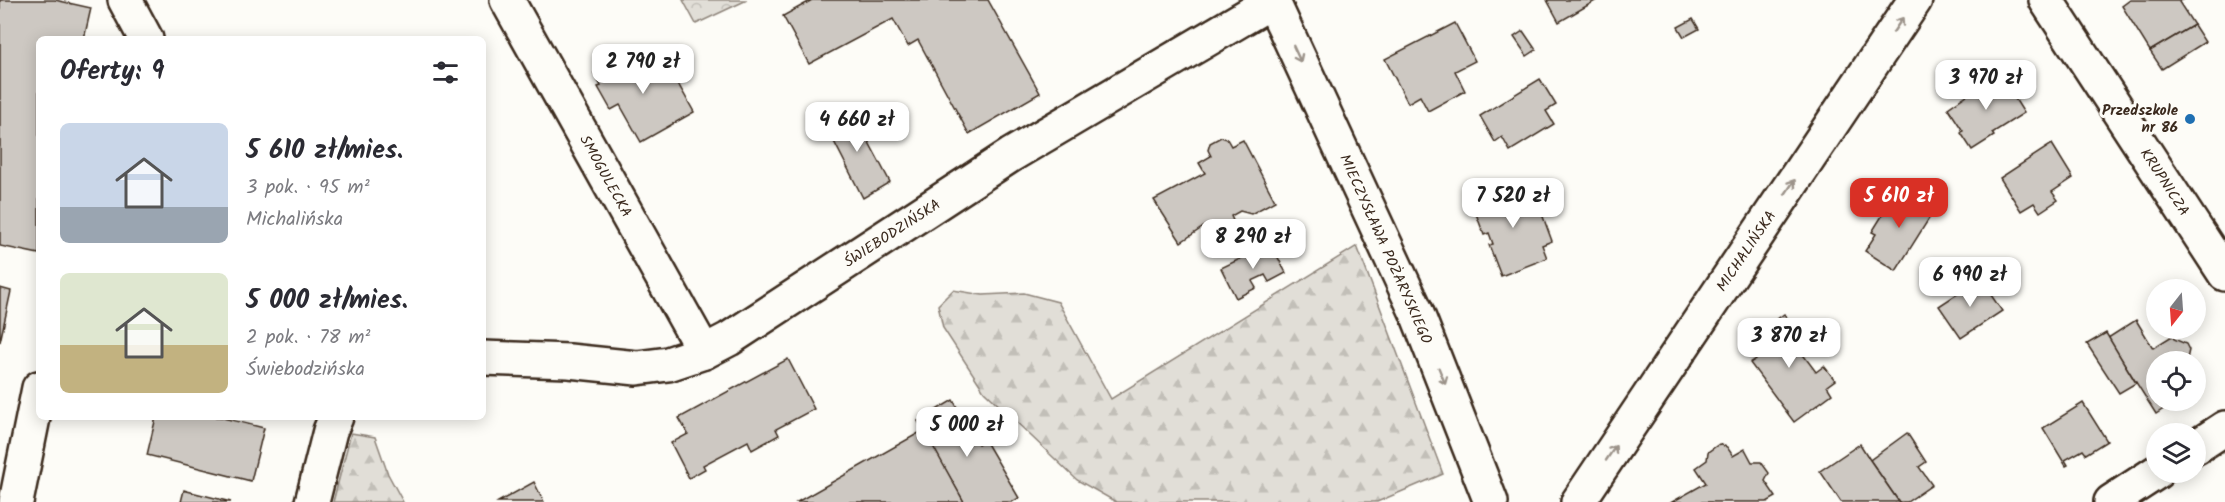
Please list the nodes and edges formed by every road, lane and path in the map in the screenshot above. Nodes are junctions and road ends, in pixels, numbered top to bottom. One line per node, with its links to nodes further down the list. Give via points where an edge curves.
1 (125, 0): 6 (street)
2 (507, 0): 8 (street, SMOGULECKA)
3 (1273, 0): 8 (street, ŚWIEBODZIŃSKA, via 1011,155); 17 (street, MIECZYSŁAWA POŻARYSKIEGO, one-way to 17, via 1416,311)
4 (1915, 0): 18 (street, MICHALIŃSKA, one-way to 4)
5 (2046, 0): 7 (street, KRUPNICZA)
6 (144, 36)
7 (2225, 274)
8 (704, 352): 9 (street, ŚWIEBODZIŃSKA, via 668,364 637,368)
9 (486, 358)
10 (36, 403): 15 (street)
11 (335, 420): 16 (street)
12 (2225, 428): 13 (street)
13 (2206, 440)
14 (2146, 479): 19 (street)
15 (16, 502)
16 (312, 502)
17 (1491, 502)
18 (1578, 502)
19 (2110, 502)

